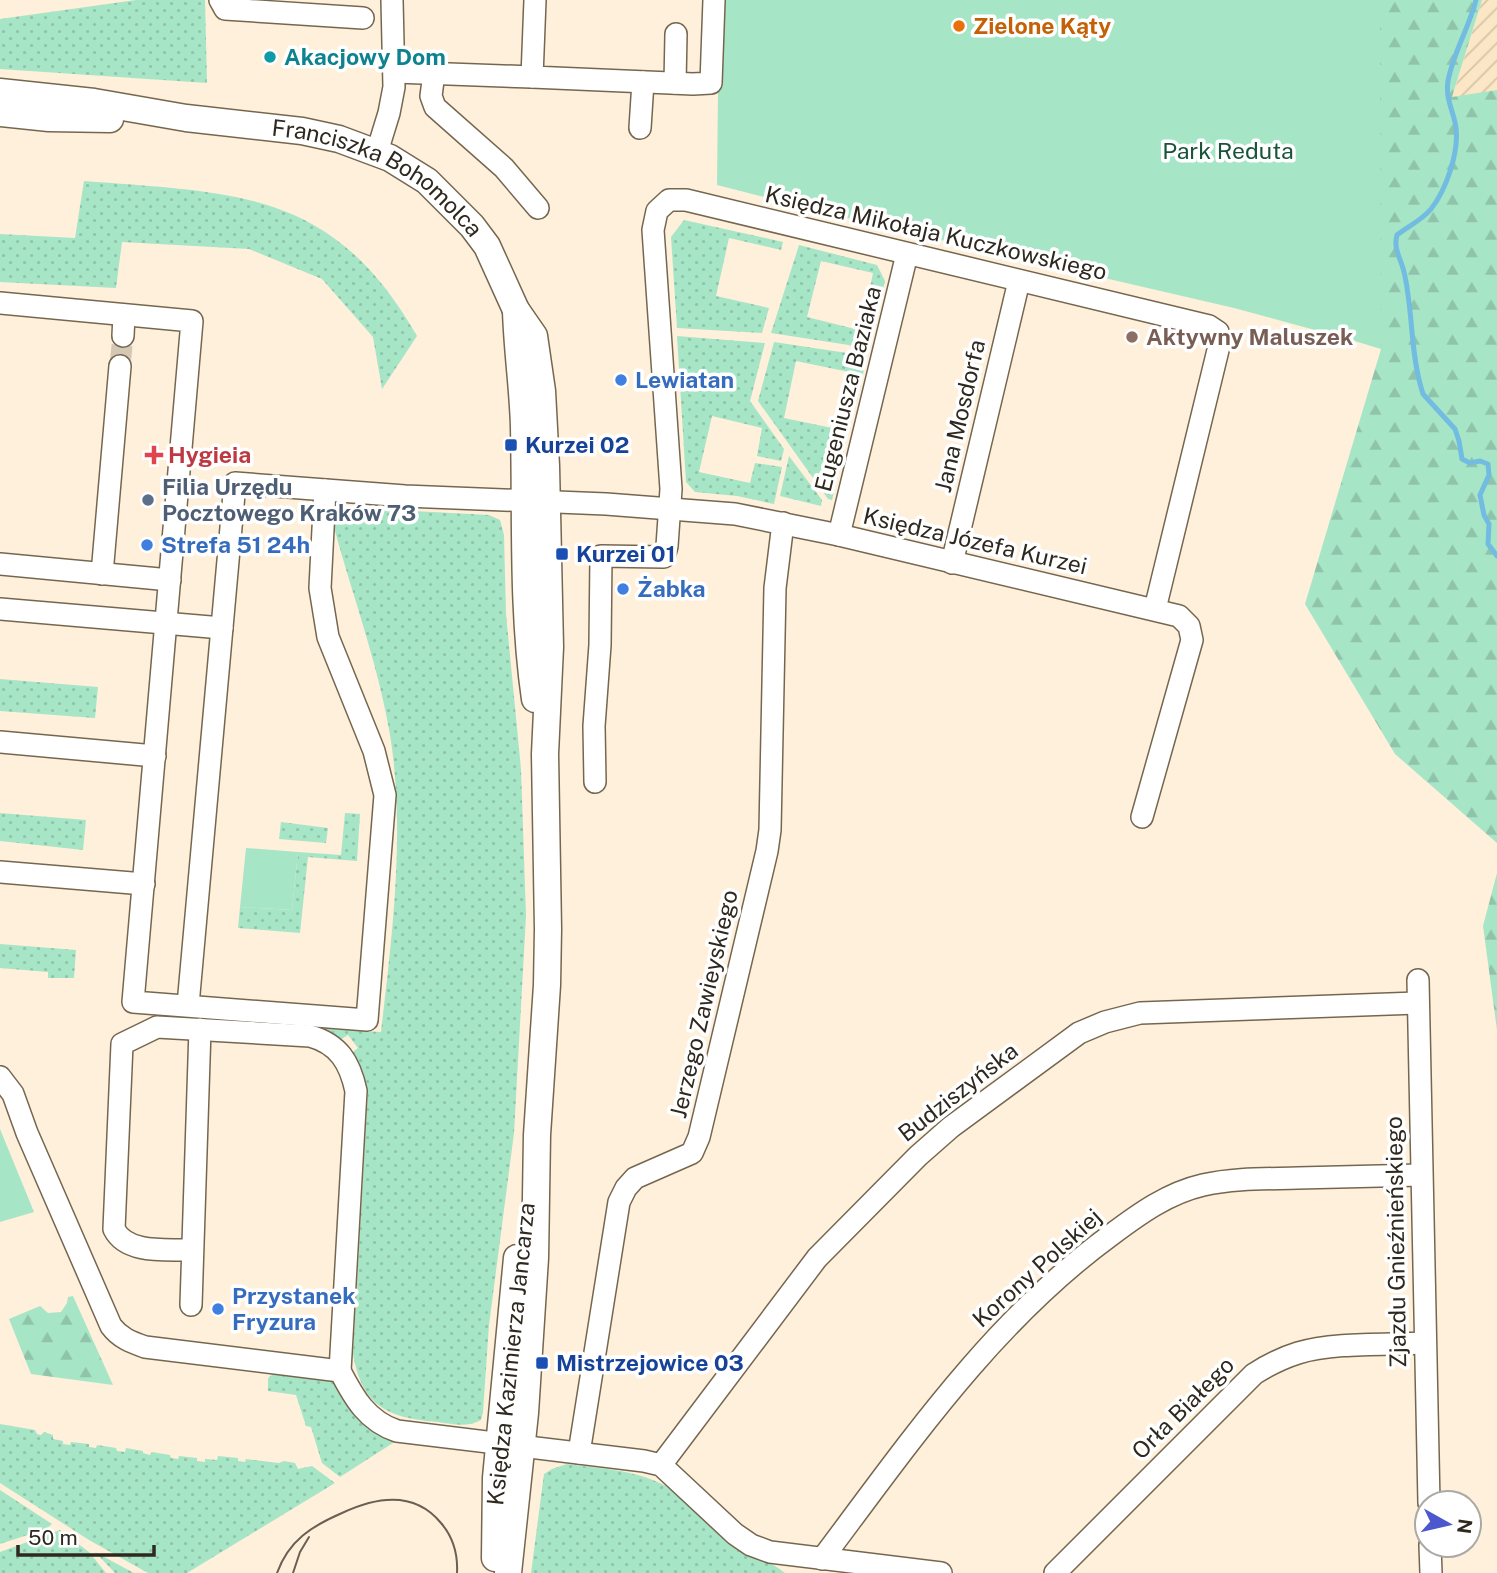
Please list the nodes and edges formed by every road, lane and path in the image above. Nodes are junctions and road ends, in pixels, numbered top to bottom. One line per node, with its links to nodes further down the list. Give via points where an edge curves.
1 (220, 0): 5 (street, via 225,9)
2 (392, 0): 7 (street)
3 (535, 0): 9 (street)
4 (715, 0): 11 (street, via 711,83)
5 (363, 18)
6 (676, 34): 11 (street)
7 (395, 72): 8 (street); 16 (street)
8 (434, 73): 9 (street); 17 (street, via 431,96 435,107 504,168)
9 (532, 77): 10 (street)
10 (643, 82): 11 (street); 15 (street)
11 (675, 83)
12 (0, 92): 14 (street, Franciszka Bohomolca)
13 (0, 113): 14 (street, Franciszka Bohomolca)
14 (186, 118): 16 (street, Franciszka Bohomolca, via 302,131)
15 (640, 128)
16 (377, 152): 25 (street, Franciszka Bohomolca, via 427,181 463,215 487,246 516,310 534,336 540,369)
17 (538, 208)
18 (907, 254): 19 (street, Księdza Mikołaja Kuczkowskiego); 26 (street, Księdza Mikołaja Kuczkowskiego, via 686,200 669,201 657,211 653,230); 28 (street, Eugeniusza Baziaka)
19 (1019, 281): 29 (street, Jana Mosdorfa); 34 (street, Księdza Mikołaja Kuczkowskiego, via 1209,326 1218,332 1219,346)
20 (0, 303): 21 (street)
21 (124, 314): 22 (street); 32 (street, via 192,321)
22 (123, 336)
23 (120, 366): 31 (street)
24 (325, 490): 25 (street, Księdza Józefa Kurzei); 36 (street, Księdza Józefa Kurzei, via 235,483); 45 (street, via 320,588 328,637 374,751 385,794 367,1020)
25 (535, 502): 26 (street, Księdza Józefa Kurzei); 53 (street, Księdza Kazimierza Jancarza, via 550,647 545,754 548,974 537,1135 518,1254)
26 (670, 508): 27 (street, Księdza Józefa Kurzei); 39 (street, via 664,557 601,556)
27 (783, 523): 28 (street, Księdza Józefa Kurzei); 54 (street, Jerzego Zawieyskiego, via 775,588 767,851 699,1137 692,1153 635,1178 619,1202)
28 (839, 535): 29 (street, Księdza Józefa Kurzei)
29 (952, 563): 34 (street, Księdza Józefa Kurzei)
30 (0, 564): 31 (street)
31 (102, 574): 32 (street)
32 (170, 580): 35 (street)
33 (0, 609): 35 (street)
34 (1155, 609): 40 (street, Księdza Józefa Kurzei, via 1179,616 1189,626 1192,640)
35 (166, 623): 36 (street); 38 (street)
36 (222, 628): 45 (street)
37 (0, 742): 38 (street)
38 (155, 756): 42 (street)
39 (596, 782)
40 (1142, 817)
41 (0, 872): 42 (street)
42 (144, 884): 45 (street, via 133,1002)
43 (1418, 980): 44 (street, Zjazdu Gnieźnieńskiego)
44 (1417, 1003): 48 (street, Zjazdu Gnieźnieńskiego); 55 (street, Budziszyńska, via 1140,1013 1079,1033 951,1127 862,1210 817,1258)
45 (188, 1005)
46 (200, 1029): 49 (street); 49 (street, via 157,1027 121,1044 114,1221 118,1237 129,1245); 52 (street, via 324,1040 336,1048 352,1074 356,1091)
47 (0, 1077): 52 (street, via 13,1094 117,1334 145,1347)
48 (1421, 1175): 51 (street, Zjazdu Gnieźnieńskiego); 57 (street, Korony Polskiej, via 1236,1179 1167,1198 1135,1217 1087,1252 992,1340)
49 (192, 1250): 50 (street)
50 (191, 1305)
51 (1424, 1343): 56 (street, Zjazdu Gnieźnieńskiego); 61 (street, Orła Białego, via 1301,1352 1254,1374)
52 (340, 1371): 53 (street, via 361,1408 386,1428)
53 (511, 1445): 54 (street); 58 (street, Księdza Kazimierza Jancarza, via 496,1478); 59 (street, Księdza Kazimierza Jancarza)
54 (579, 1453): 55 (street)
55 (661, 1465): 57 (street, via 751,1545)
56 (1429, 1489)
57 (822, 1559): 60 (street)
58 (495, 1573)
59 (508, 1573)
60 (941, 1573)
61 (1055, 1573)

